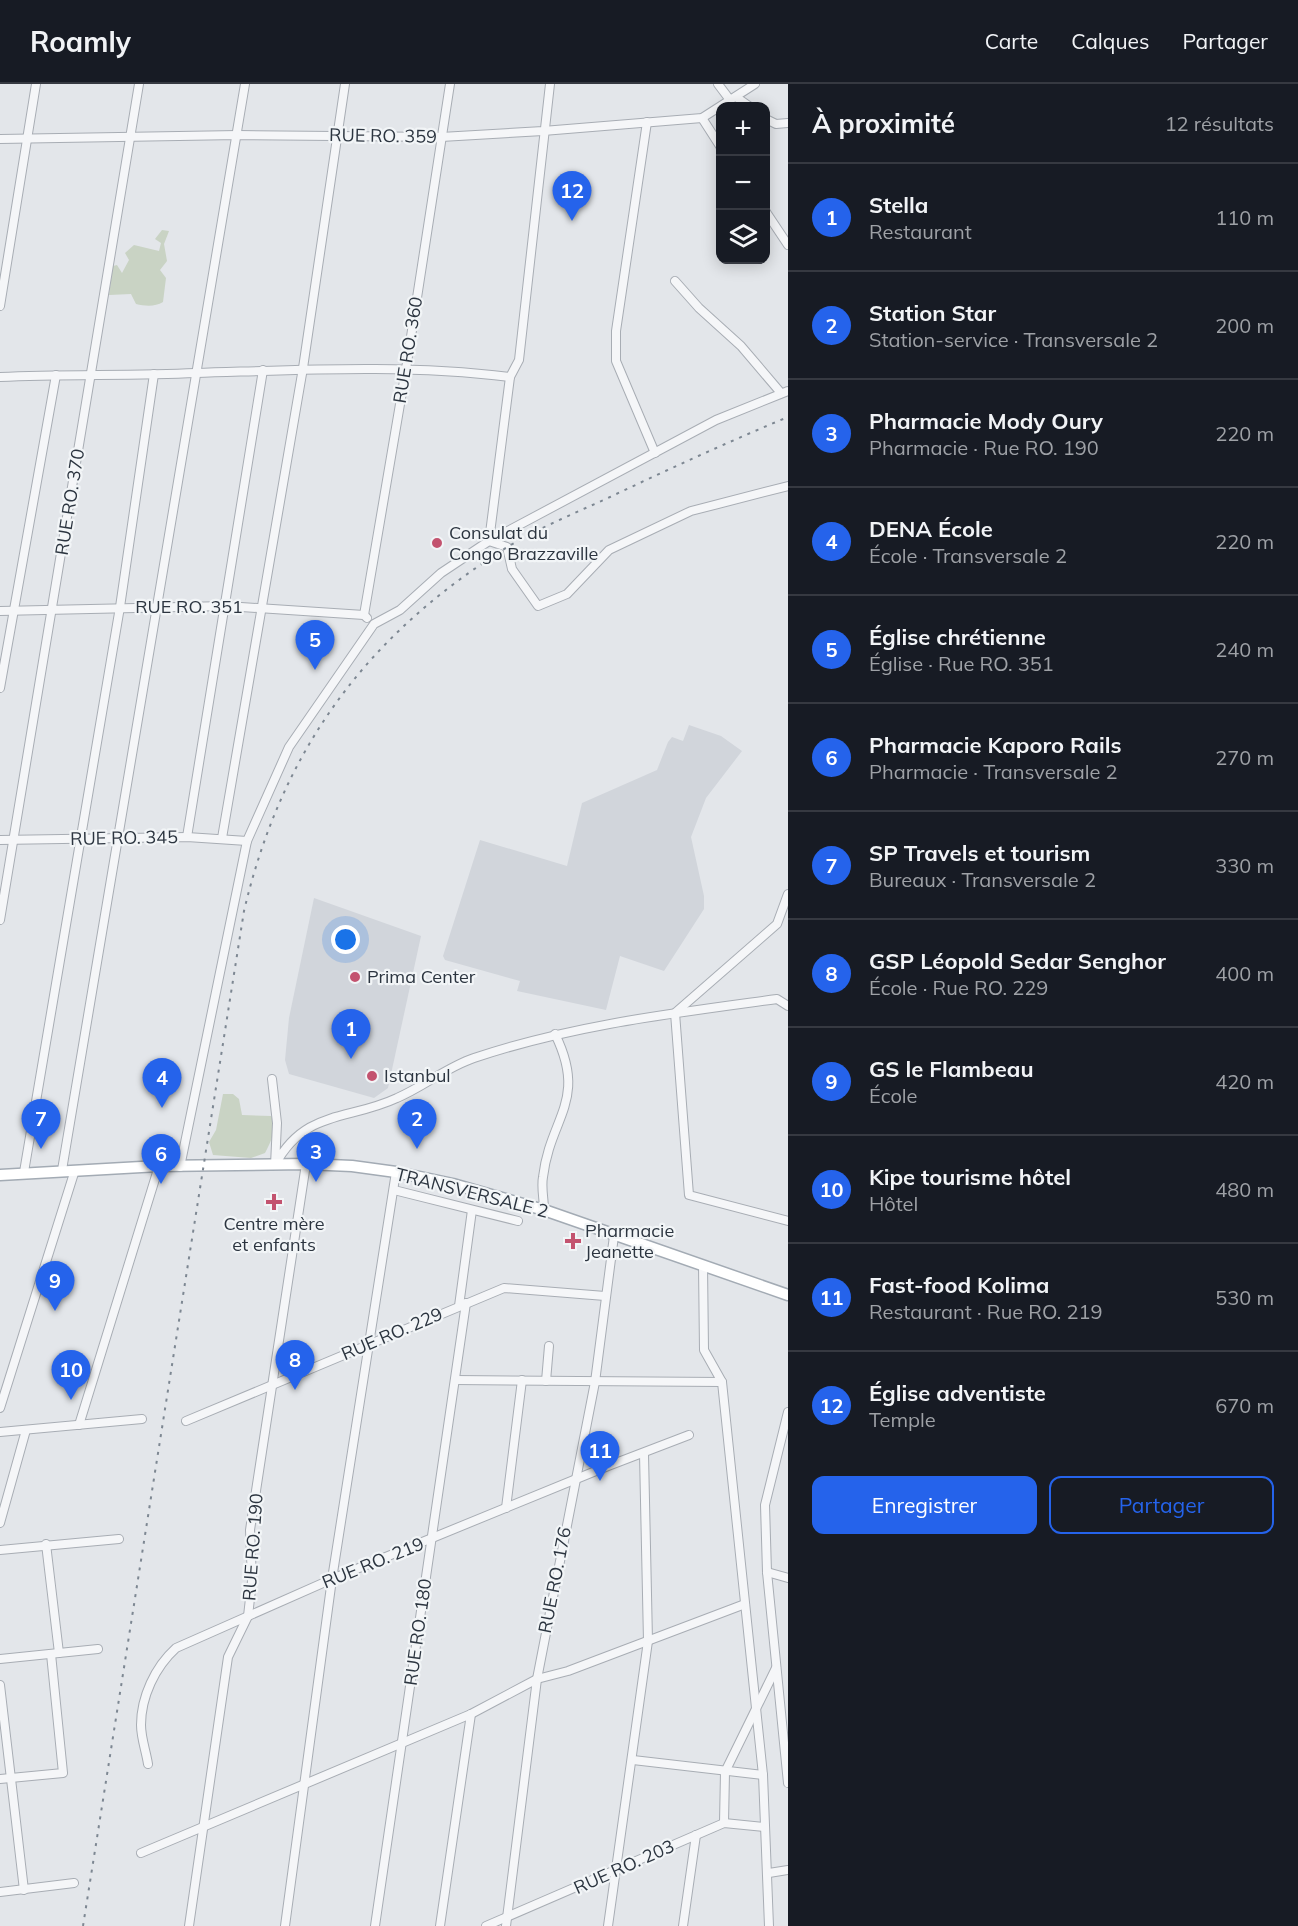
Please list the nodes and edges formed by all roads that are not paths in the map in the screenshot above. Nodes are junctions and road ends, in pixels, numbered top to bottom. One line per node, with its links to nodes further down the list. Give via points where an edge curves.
1 (36, 84): 20 (street)
2 (139, 84): 17 (street, RUE RO. 370)
3 (245, 84): 18 (street)
4 (345, 84): 16 (street)
5 (450, 84): 19 (street, RUE RO. 360)
6 (550, 84): 15 (street)
7 (718, 84): 9 (street)
8 (755, 84): 9 (street, RUE RO. 359)
9 (733, 99): 10 (street); 11 (street, RUE RO. 359)
10 (740, 102)
11 (702, 118): 13 (street, RUE RO. 359); 22 (street)
12 (770, 121): 14 (street)
13 (647, 122): 15 (street, RUE RO. 359); 37 (street, via 616,331 616,360)
14 (788, 123)
15 (543, 131): 19 (street, RUE RO. 359); 35 (street, via 519,360)
16 (338, 134): 18 (street, RUE RO. 359); 19 (street, RUE RO. 359); 27 (street)
17 (132, 135): 18 (street, RUE RO. 359); 20 (street, RUE RO. 359); 30 (street, RUE RO. 370)
18 (237, 135): 32 (street)
19 (441, 137): 28 (street, RUE RO. 360)
20 (28, 138): 21 (street, RUE RO. 359); 26 (street)
21 (0, 139)
22 (716, 140)
23 (770, 219): 24 (street)
24 (788, 245)
25 (675, 281): 36 (street)
26 (0, 306)
27 (303, 368): 28 (street); 29 (street); 44 (street)
28 (405, 369): 35 (street, via 458,370); 47 (street, RUE RO. 360)
29 (263, 370): 32 (street); 41 (street)
30 (91, 374): 31 (street); 33 (street); 43 (street, RUE RO. 370)
31 (154, 374): 32 (street); 42 (street)
32 (195, 374): 40 (street)
33 (56, 375): 34 (street); 45 (street)
34 (0, 377)
35 (510, 377): 39 (street)
36 (785, 392): 37 (street, via 716,420)
37 (656, 453): 39 (street)
38 (788, 486): 39 (street, via 691,511 609,550 567,594 538,606 512,569 507,547)
39 (489, 541): 48 (street, via 441,573 400,610)
40 (156, 606): 41 (street, RUE RO. 351); 42 (street, RUE RO. 351); 53 (street)
41 (226, 606): 44 (street, RUE RO. 351); 50 (street)
42 (120, 607): 43 (street, RUE RO. 351); 52 (street)
43 (53, 608): 45 (street, RUE RO. 351); 55 (street, RUE RO. 370)
44 (262, 608): 47 (street, RUE RO. 351); 51 (street)
45 (14, 610): 46 (street, RUE RO. 351); 49 (street)
46 (0, 611)
47 (363, 615): 48 (street)
48 (374, 624): 56 (street, via 289,747)
49 (0, 688)
50 (187, 837): 51 (street, RUE RO. 345); 53 (street, RUE RO. 345)
51 (222, 838): 56 (street, RUE RO. 345)
52 (79, 839): 53 (street, RUE RO. 345); 55 (street, RUE RO. 345); 69 (street)
53 (118, 839): 67 (street)
54 (0, 840): 55 (street, RUE RO. 345)
55 (14, 840): 58 (street, RUE RO. 370)
56 (247, 841): 66 (street)
57 (788, 894): 60 (street, via 777,924)
58 (0, 920)
59 (788, 1006): 60 (street, via 777,999)
60 (675, 1013): 61 (street); 76 (street, via 689,1195)
61 (555, 1034): 64 (street, via 471,1059 382,1104 324,1119 285,1146); 74 (street, via 567,1058 569,1087 543,1177)
62 (272, 1080): 64 (street, via 277,1122)
63 (306, 1164): 64 (main road, TRANSVERSALE 2); 70 (main road, TRANSVERSALE 2); 89 (street, RUE RO. 190)
64 (275, 1165): 66 (main road, TRANSVERSALE 2)
65 (159, 1166): 66 (main road, TRANSVERSALE 2); 68 (main road, TRANSVERSALE 2); 94 (street)
66 (180, 1167)
67 (62, 1170): 68 (main road, TRANSVERSALE 2); 69 (main road, TRANSVERSALE 2)
68 (75, 1170): 90 (street)
69 (24, 1172): 71 (main road, TRANSVERSALE 2)
70 (396, 1172): 72 (street); 74 (main road, TRANSVERSALE 2)
71 (0, 1175)
72 (394, 1190): 73 (street); 82 (street)
73 (472, 1210): 75 (street); 81 (street, RUE RO. 180)
74 (544, 1210): 77 (main road, TRANSVERSALE 2)
75 (518, 1221)
76 (788, 1221)
77 (614, 1236): 78 (main road, TRANSVERSALE 2); 80 (street, RUE RO. 176)
78 (703, 1265): 79 (main road, TRANSVERSALE 2); 88 (street, via 704,1350)
79 (788, 1295)
80 (605, 1296): 81 (street, RUE RO. 229, via 504,1288); 87 (street, RUE RO. 176)
81 (463, 1304): 82 (street, RUE RO. 229); 84 (street, RUE RO. 180)
82 (371, 1341): 89 (street, RUE RO. 229); 109 (street)
83 (549, 1346): 86 (street)
84 (455, 1380): 85 (street); 104 (street, RUE RO. 180)
85 (522, 1380): 86 (street); 101 (street)
86 (546, 1381): 87 (street)
87 (595, 1382): 88 (street); 100 (street, RUE RO. 176)
88 (722, 1382): 110 (street)
89 (272, 1384): 93 (street, RUE RO. 229); 111 (street, RUE RO. 190, via 250,1530 252,1581)
90 (0, 1408)
91 (788, 1412): 98 (street)
92 (142, 1419): 94 (street)
93 (186, 1420)
94 (79, 1425): 95 (street)
95 (26, 1430): 96 (street); 102 (street)
96 (0, 1432)
97 (689, 1436): 99 (street, RUE RO. 219)
98 (785, 1438): 107 (street, via 765,1505)
99 (644, 1454): 100 (street, RUE RO. 219); 112 (street)
100 (575, 1481): 101 (street, RUE RO. 219); 117 (street, RUE RO. 176)
101 (506, 1508): 104 (street, RUE RO. 219)
102 (0, 1523)
103 (119, 1539): 105 (street)
104 (431, 1540): 109 (street, RUE RO. 219); 121 (street, RUE RO. 180)
105 (46, 1545): 106 (street); 114 (street)
106 (0, 1550)
107 (767, 1572): 108 (street); 116 (street)
108 (788, 1578)
109 (332, 1579): 111 (street, RUE RO. 219); 128 (street)
110 (745, 1604): 112 (street); 119 (street)
111 (248, 1616): 123 (street, RUE RO. 219, via 176,1648 162,1660 154,1672 142,1716); 131 (street, RUE RO. 190, via 228,1657)
112 (648, 1641): 117 (street); 122 (street)
113 (98, 1649): 114 (street)
114 (55, 1653): 115 (street); 126 (street, via 63,1773)
115 (0, 1659)
116 (776, 1667): 119 (street); 129 (street)
117 (537, 1679): 120 (street); 141 (street, RUE RO. 176)
118 (0, 1685): 126 (street)
119 (756, 1712): 124 (street); 125 (street)
120 (471, 1714): 121 (street); 145 (street)
121 (402, 1743): 128 (street); 144 (street, RUE RO. 180)
122 (633, 1760): 124 (street); 135 (street)
123 (148, 1764)
124 (725, 1772): 125 (street); 130 (street)
125 (763, 1775): 132 (street)
126 (10, 1778): 127 (street); 139 (street)
127 (0, 1779)
128 (307, 1782): 131 (street); 143 (street)
129 (788, 1784)
130 (724, 1823): 132 (street, RUE RO. 203); 133 (street, RUE RO. 203)
131 (204, 1825): 134 (street); 142 (street, RUE RO. 190)
132 (765, 1827): 137 (street)
133 (696, 1835): 135 (street, RUE RO. 203); 148 (street)
134 (141, 1853)
135 (617, 1870): 141 (street, RUE RO. 203); 147 (street)
136 (788, 1870): 137 (street)
137 (769, 1873): 149 (street)
138 (74, 1883): 139 (street)
139 (24, 1890): 140 (street)
140 (0, 1892)
141 (506, 1921): 146 (street, RUE RO. 203)
142 (189, 1926)
143 (285, 1926)
144 (375, 1926)
145 (440, 1926)
146 (486, 1926)
147 (608, 1926)
148 (683, 1926)
149 (770, 1926)

